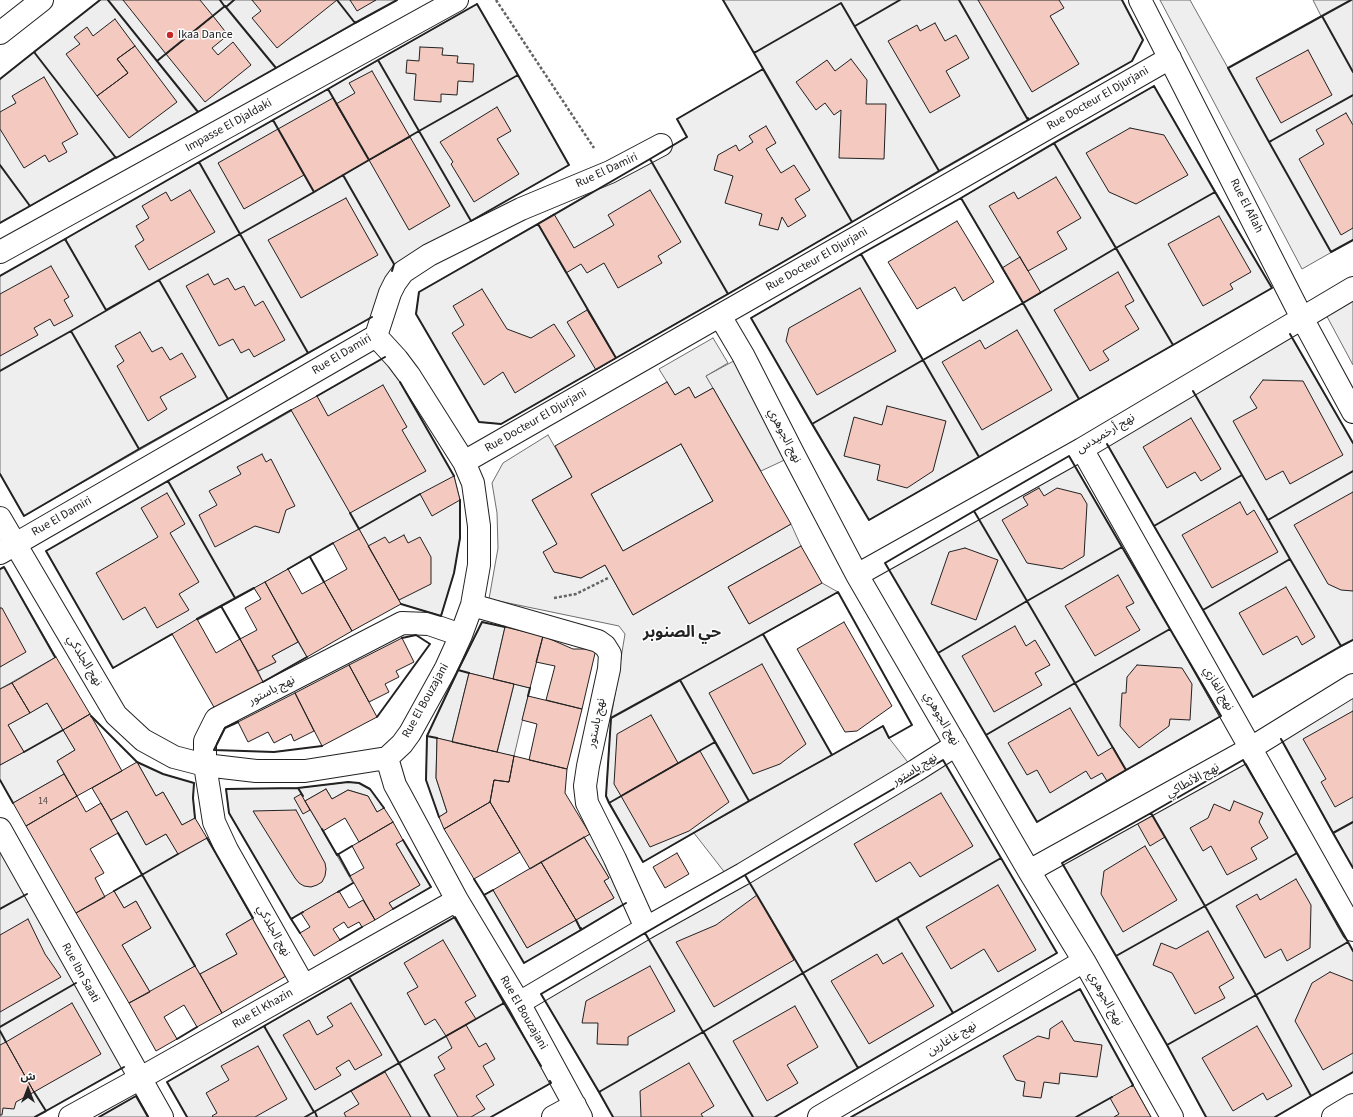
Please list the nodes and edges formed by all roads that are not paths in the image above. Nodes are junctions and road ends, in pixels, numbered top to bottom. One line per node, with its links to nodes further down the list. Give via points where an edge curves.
1 (42, 0): 4 (street)
2 (457, 0): 7 (street, Impasse El Djaldaki)
3 (1140, 0): 5 (street, Rue El Aflah)
4 (0, 33)
5 (1170, 58): 9 (street, Rue Docteur El Djurjani); 10 (street, Rue El Aflah)
6 (661, 145): 11 (street, Rue El Damiri, via 610,172 521,209 429,255 404,272 390,293)
7 (0, 252)
8 (1353, 288): 10 (street, نهج أرخميدس)
9 (720, 316): 14 (street, Rue Docteur El Djurjani); 17 (street, نهج الجوهري, via 743,355)
10 (1302, 318): 12 (street, Rue El Aflah); 13 (street, نهج أرخميدس)
11 (376, 336): 14 (street, Rue El Bouzajani, via 409,375); 16 (street, Rue El Damiri)
12 (1353, 412)
13 (1082, 449): 17 (street, نهج أرخميدس); 22 (street, نهج الغازي)
14 (464, 462): 18 (street, Rue El Bouzajani, via 473,483 478,526 478,565)
15 (0, 518): 16 (street, نهج الجلدكي)
16 (7, 548): 24 (street, نهج الجلدكي, via 116,715 143,740 174,757)
17 (857, 575): 21 (street, نهج الجوهري)
18 (472, 605): 19 (street, Rue El Bouzajani); 28 (street, نهج باستور, via 598,641 610,654 588,766 585,786 587,803)
19 (461, 635): 23 (street, Rue El Bouzajani, via 410,733); 24 (street, نهج باستور, via 429,624 402,623 395,626 216,719 205,741)
20 (1353, 685): 22 (street, نهج الأنطاكي)
21 (956, 745): 26 (street, نهج الجوهري); 28 (street, نهج باستور, via 743,874)
22 (1251, 748): 26 (street, نهج الأنطاكي); 29 (street, نهج الغازي)
23 (387, 758): 24 (street, نهج الجلدكي, via 305,771 256,771); 27 (street, Rue El Bouzajani, via 398,789)
24 (205, 765): 31 (street, نهج الجلدكي, via 214,822 227,850)
25 (0, 829): 33 (street, Rue Ibn Saati)
26 (1029, 872): 30 (street, نهج الجوهري)
27 (457, 900): 31 (street, Rue El Khazin); 32 (street, Rue El Bouzajani)
28 (646, 928): 32 (street, نهج باستور)
29 (1353, 930)
30 (1084, 961): 39 (street, نهج غاغارين); 40 (street, نهج الجوهري)
31 (304, 986): 33 (street, Rue El Khazin)
32 (519, 1003): 35 (street, Rue El Bouzajani)
33 (139, 1079): 36 (street, Rue El Khazin); 37 (street, Rue Ibn Saati)
34 (1353, 1105): 41 (street)
35 (578, 1111): 38 (street)
36 (70, 1117)
37 (162, 1117)
38 (553, 1117)
39 (819, 1117)
40 (1172, 1117)
41 (1332, 1117)

